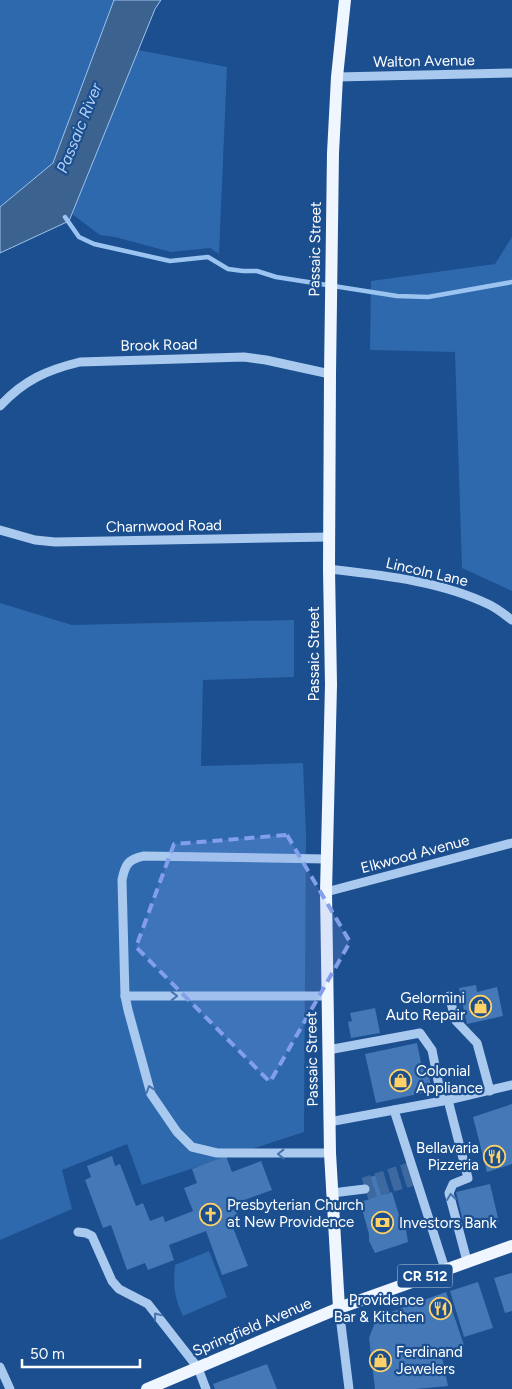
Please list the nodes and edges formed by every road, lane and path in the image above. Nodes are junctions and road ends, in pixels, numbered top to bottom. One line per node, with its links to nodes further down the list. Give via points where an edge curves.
1 (345, 0): 3 (main road, Passaic Street)
2 (512, 73): 3 (street, Walton Avenue)
3 (337, 77): 4 (main road, Passaic Street)
4 (330, 374): 5 (street, Brook Road, via 244,357 80,362 54,368 30,380); 7 (main road, Passaic Street)
5 (0, 406)
6 (0, 530): 7 (street, Charnwood Road, via 55,542)
7 (329, 537): 8 (main road, Passaic Street)
8 (329, 570): 9 (street, Lincoln Lane, via 366,573 432,586 476,599); 11 (main road, Passaic Street, via 331,685)
9 (512, 620)
10 (512, 843): 12 (street, Elkwood Avenue)
11 (326, 859): 12 (main road, Passaic Street); 13 (street, via 135,858 124,870 122,880)
12 (326, 892): 14 (main road, Passaic Street)
13 (125, 996): 14 (street, one-way to 14); 22 (street, one-way to 13, via 217,1153 192,1147 177,1132 152,1094)
14 (327, 996): 16 (main road, Passaic Street)
15 (449, 996): 18 (street, via 456,1021 478,1043)
16 (328, 1050): 19 (street, via 420,1033 432,1050); 21 (main road, Passaic Street)
17 (512, 1085): 18 (street)
18 (490, 1091): 19 (street)
19 (445, 1101): 20 (street); 27 (street, one-way to 19, via 450,1193 453,1184 468,1178)
20 (394, 1110): 21 (street); 28 (street)
21 (329, 1122): 22 (main road, Passaic Street)
22 (330, 1153): 24 (main road, Passaic Street)
23 (365, 1189): 24 (street)
24 (332, 1193): 29 (main road, Passaic Street)
25 (78, 1232): 31 (street, one-way to 25, via 148,1304 115,1285 92,1236)
26 (512, 1246): 27 (main road, Springfield Avenue / CR 512)
27 (467, 1261): 28 (main road, Springfield Avenue / CR 512)
28 (445, 1269): 29 (main road, Springfield Avenue / CR 512)
29 (339, 1308): 31 (main road, Springfield Avenue / CR 512); 35 (street)
30 (0, 1367): 32 (street)
31 (198, 1368): 33 (main road, Springfield Avenue / CR 512); 34 (street)
32 (10, 1389)
33 (147, 1389)
34 (206, 1389)
35 (349, 1389)

